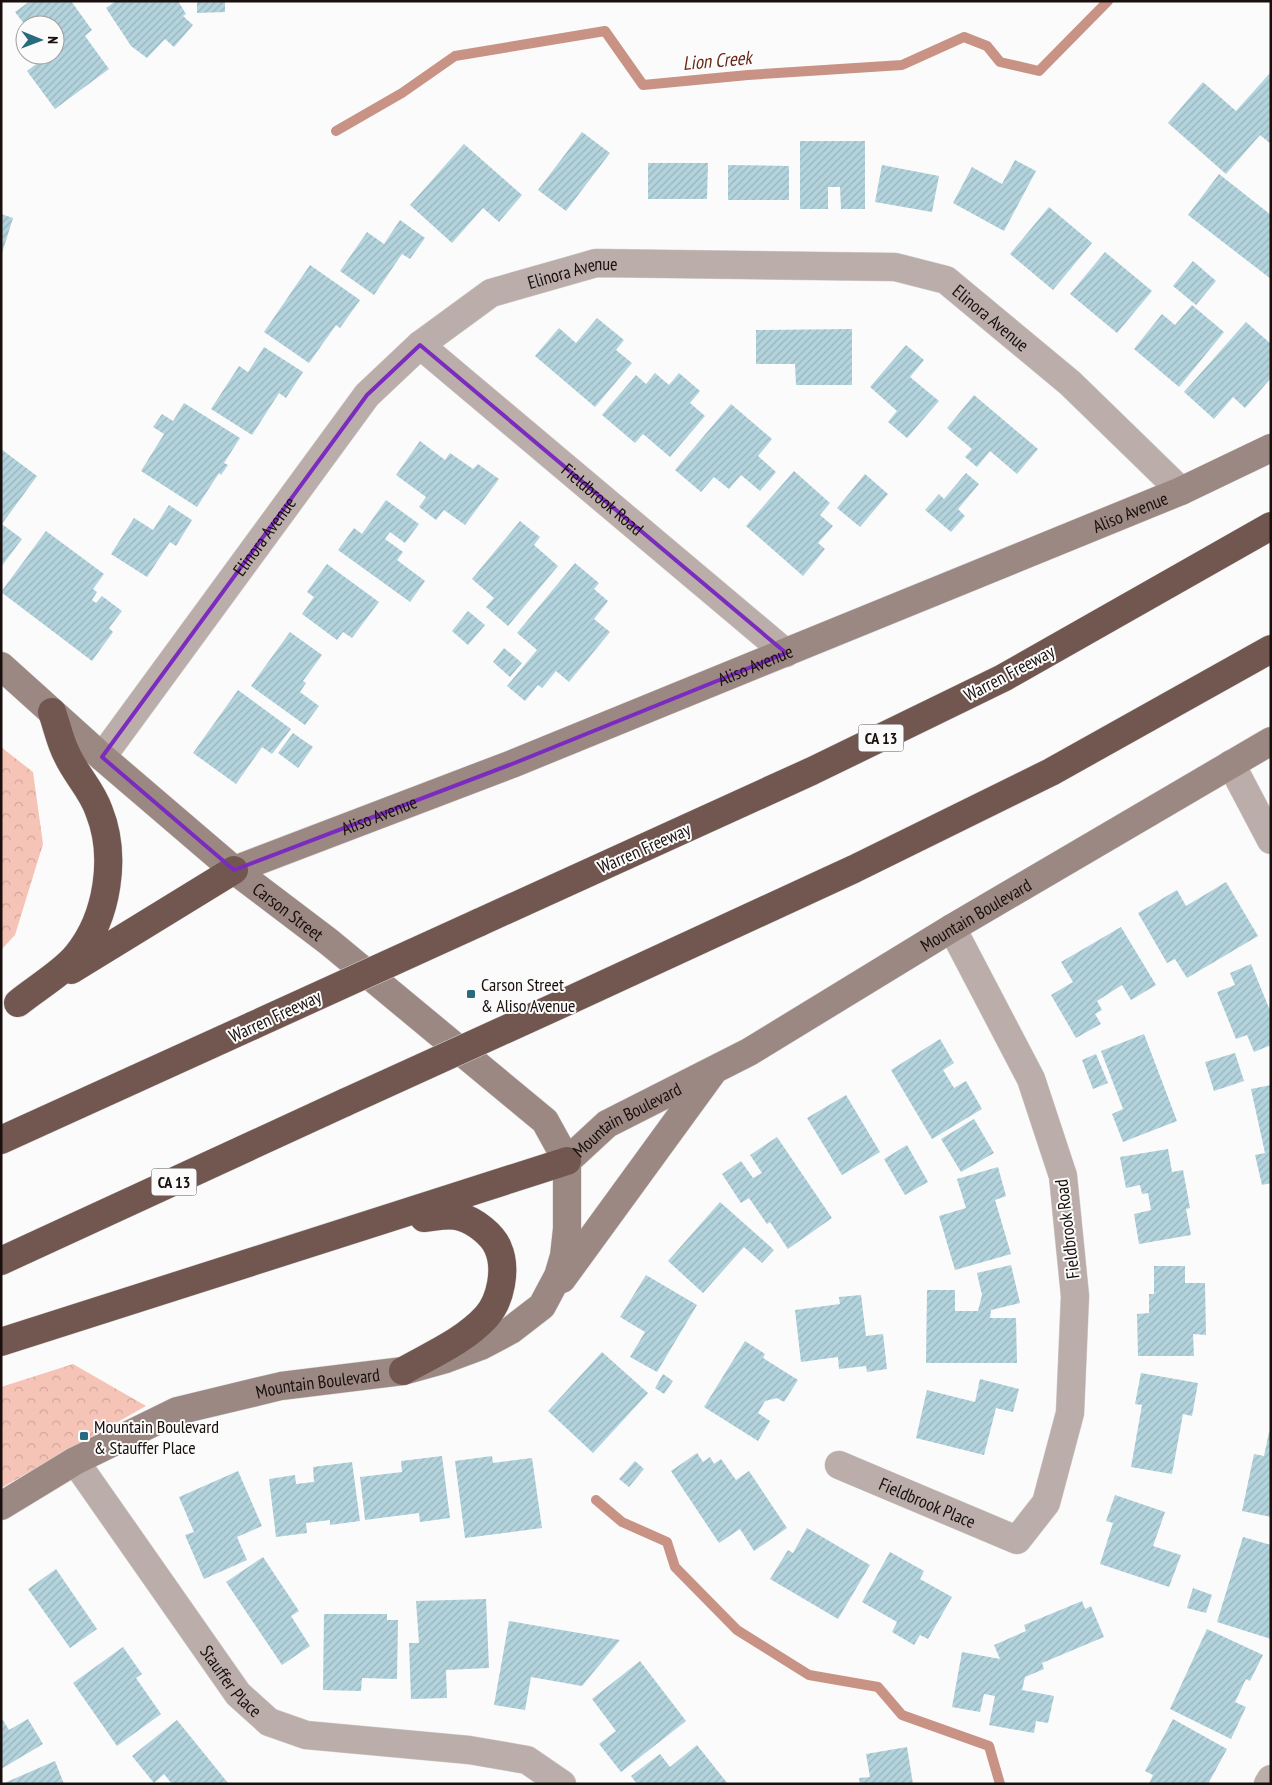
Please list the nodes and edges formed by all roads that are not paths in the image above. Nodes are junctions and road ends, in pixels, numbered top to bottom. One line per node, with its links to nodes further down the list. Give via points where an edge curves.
1 (420, 344): 3 (street, Elinora Avenue, via 491,293 596,263 895,268 946,280 1070,383); 6 (street, Fieldbrook Road); 10 (street, Elinora Avenue, via 367,395)
2 (1271, 448): 3 (main road, Aliso Avenue)
3 (1181, 491): 6 (main road, Aliso Avenue)
4 (1271, 526): 17 (highway, Warren Freeway / CA 13, bridge, via 1003,678 812,771)
5 (1271, 649): 20 (highway, CA 13, bridge, via 1051,772 854,869)
6 (786, 653): 13 (main road, Aliso Avenue, via 512,764)
7 (1, 666): 8 (main road, Carson Street)
8 (52, 712): 10 (main road, Carson Street); 15 (highway, via 67,756 100,811 108,841 108,872 103,903 77,955)
9 (1271, 740): 11 (main road, Mountain Boulevard)
10 (102, 757): 13 (main road, Carson Street)
11 (1231, 764): 12 (street); 14 (main road, Mountain Boulevard)
12 (1271, 840)
13 (234, 870): 15 (highway); 18 (main road, Carson Street, via 329,942 545,1121)
14 (952, 928): 16 (main road, Mountain Boulevard, via 749,1052); 27 (street, Fieldbrook Road, via 1031,1080 1063,1176 1075,1296 1070,1413 1046,1503)
15 (10, 1008)
16 (715, 1069): 18 (main road, Mountain Boulevard, via 607,1124); 21 (main road)
17 (1, 1140)
18 (568, 1161): 19 (highway); 21 (main road, Mountain Boulevard, via 564,1256 558,1276)
19 (377, 1223): 22 (highway); 23 (highway, via 460,1216 486,1232 498,1248 502,1273 498,1295 487,1316 449,1345)
20 (1, 1261)
21 (542, 1306): 23 (main road, Mountain Boulevard, via 511,1330 481,1346)
22 (1, 1342)
23 (403, 1371): 24 (main road, Mountain Boulevard, via 281,1386 177,1411)
24 (76, 1460): 26 (main road, Mountain Boulevard); 29 (street, Stauffer Place, via 238,1694 269,1722 306,1735 468,1750 528,1760)
25 (839, 1465): 27 (street, Fieldbrook Place)
26 (1, 1506)
27 (1017, 1540)
28 (1271, 1779): 30 (street)
29 (562, 1784)
30 (1268, 1784)

